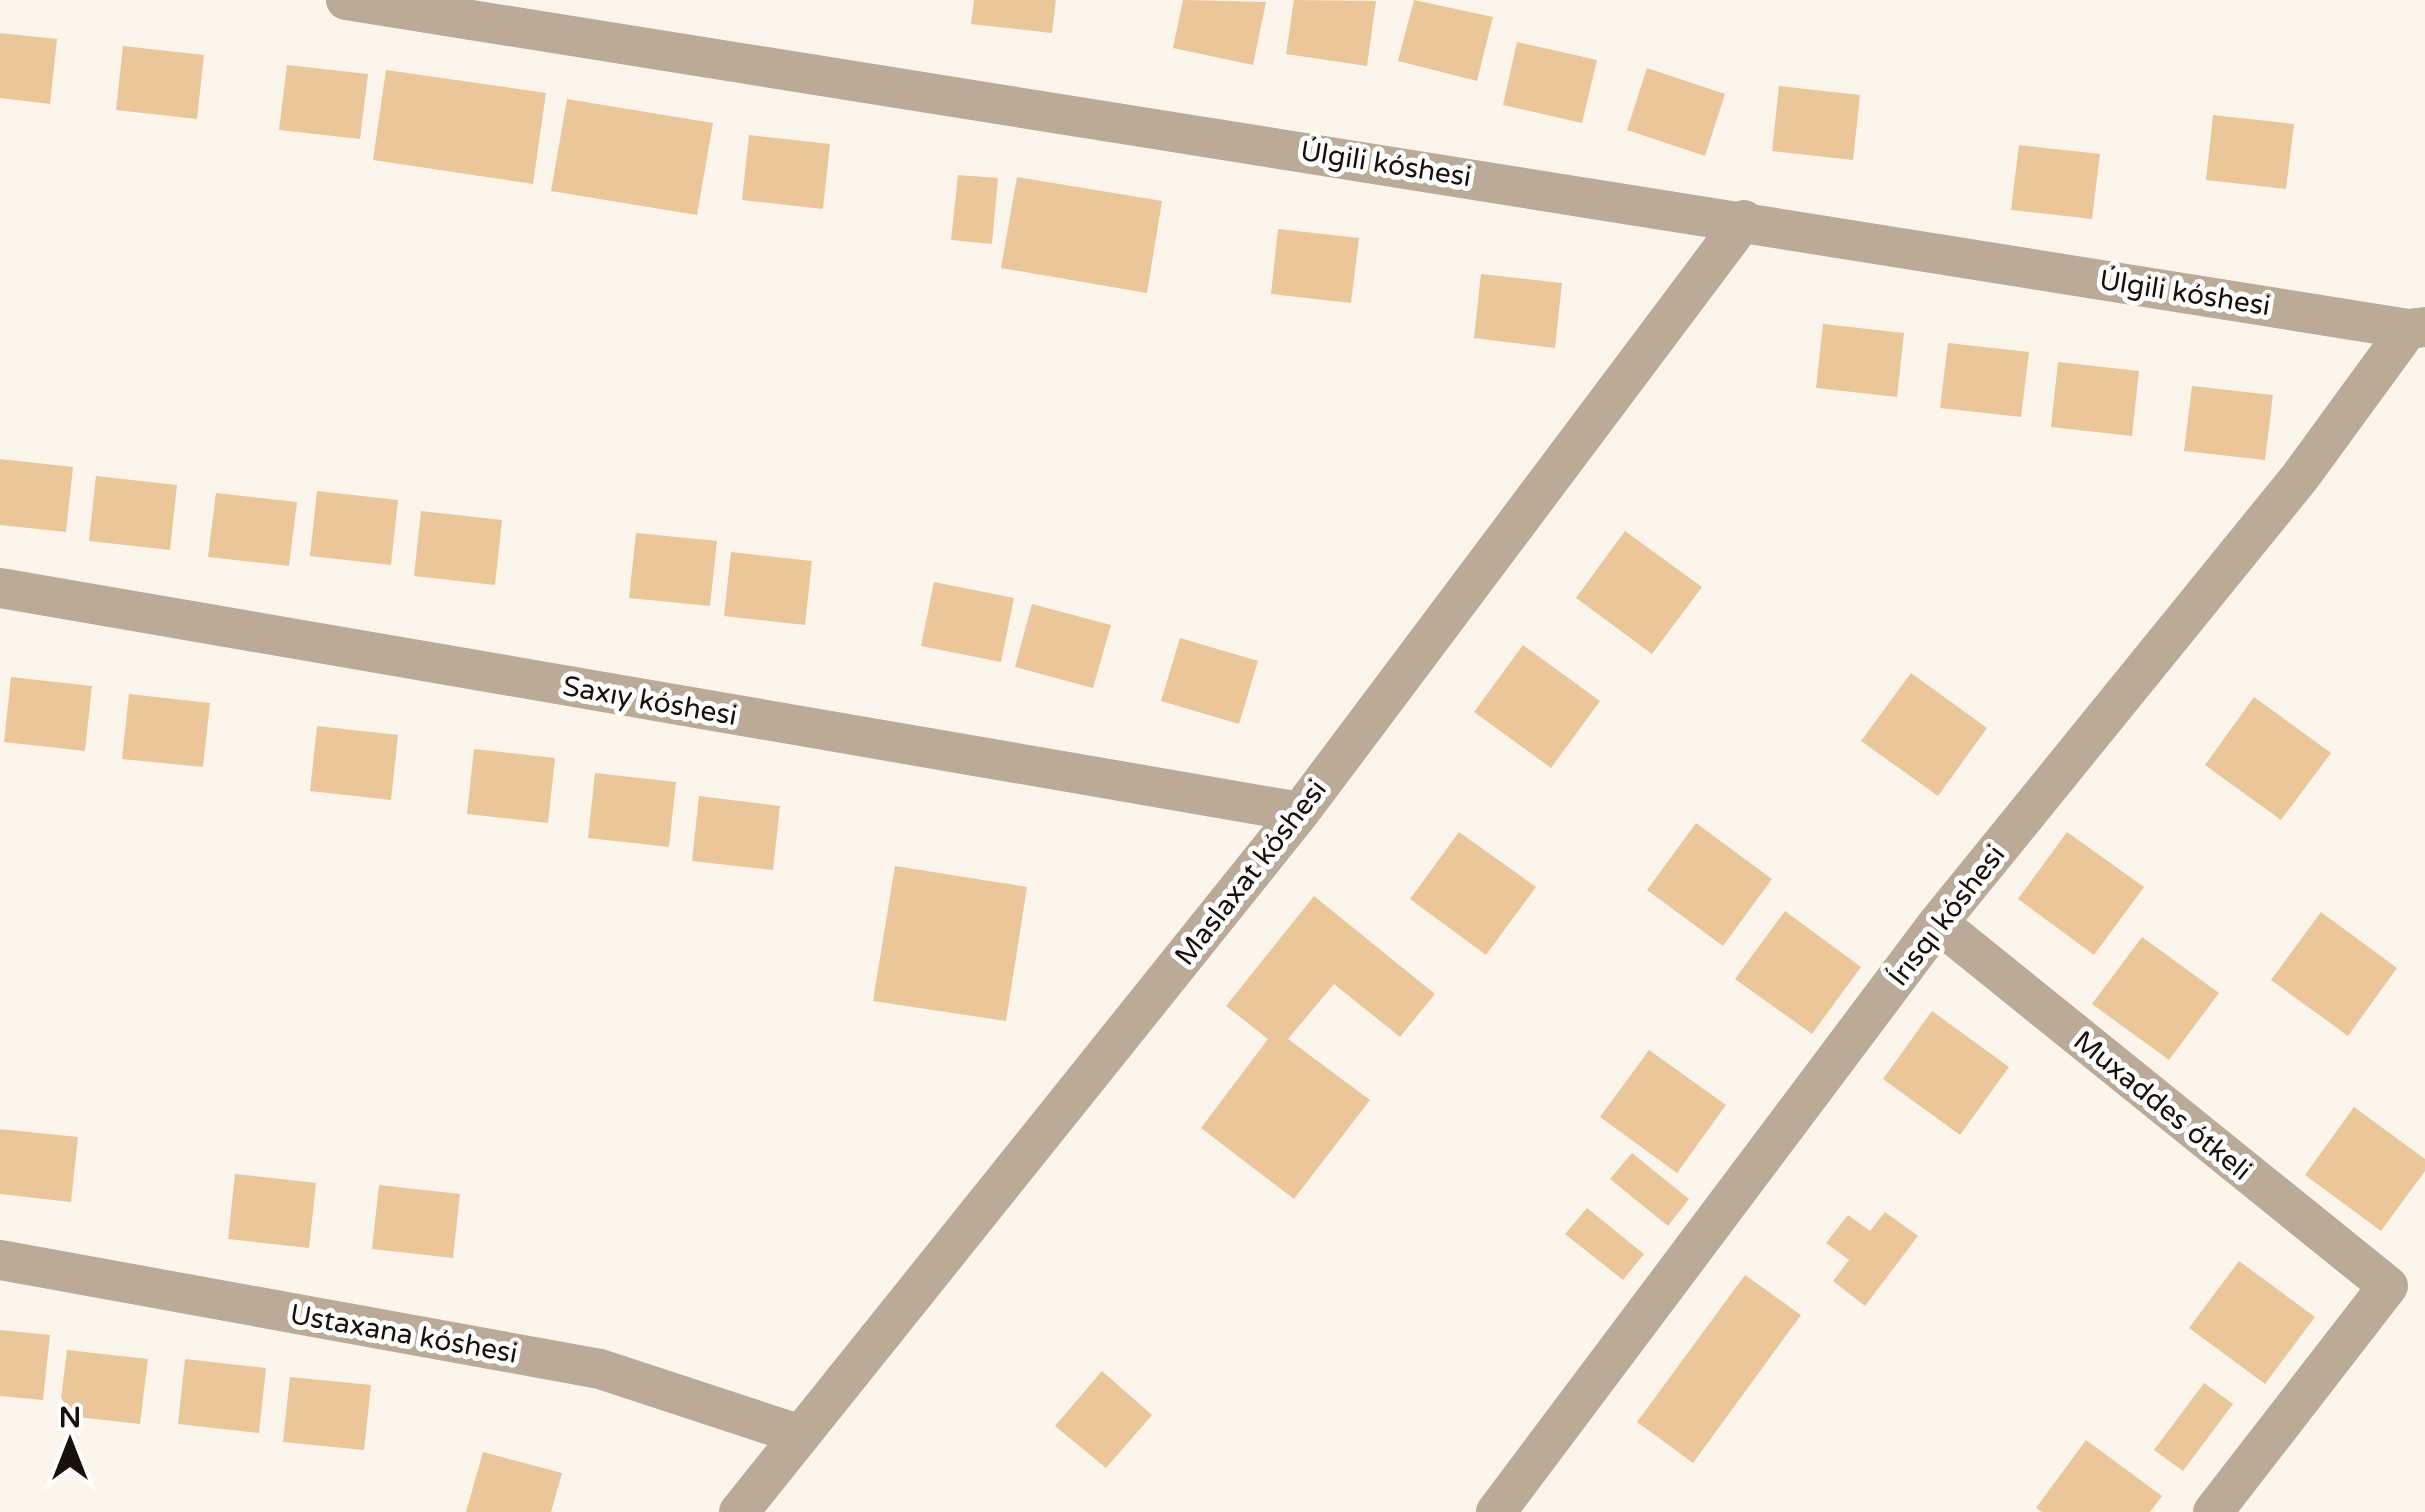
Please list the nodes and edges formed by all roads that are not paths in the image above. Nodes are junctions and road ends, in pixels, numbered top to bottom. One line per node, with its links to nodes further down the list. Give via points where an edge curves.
1 (346, 0): 2 (street, Úlgili kóshesi)
2 (1744, 220): 3 (street, Úlgili kóshesi); 5 (street, Maslaxat kóshesi)
3 (2416, 328): 6 (street, Írısqı kóshesi)
4 (0, 588): 5 (street, Saxıy kóshesi)
5 (1300, 812): 8 (street, Maslaxat kóshesi)
6 (1938, 923): 10 (street, Írısqı kóshesi); 11 (street, Muxaddes ótkeli, via 2388,1286)
7 (0, 1260): 8 (street, Ustaxana kóshesi, via 600,1368)
8 (801, 1434): 9 (street, Maslaxat kóshesi)
9 (739, 1512)
10 (1496, 1512)
11 (2213, 1512)

